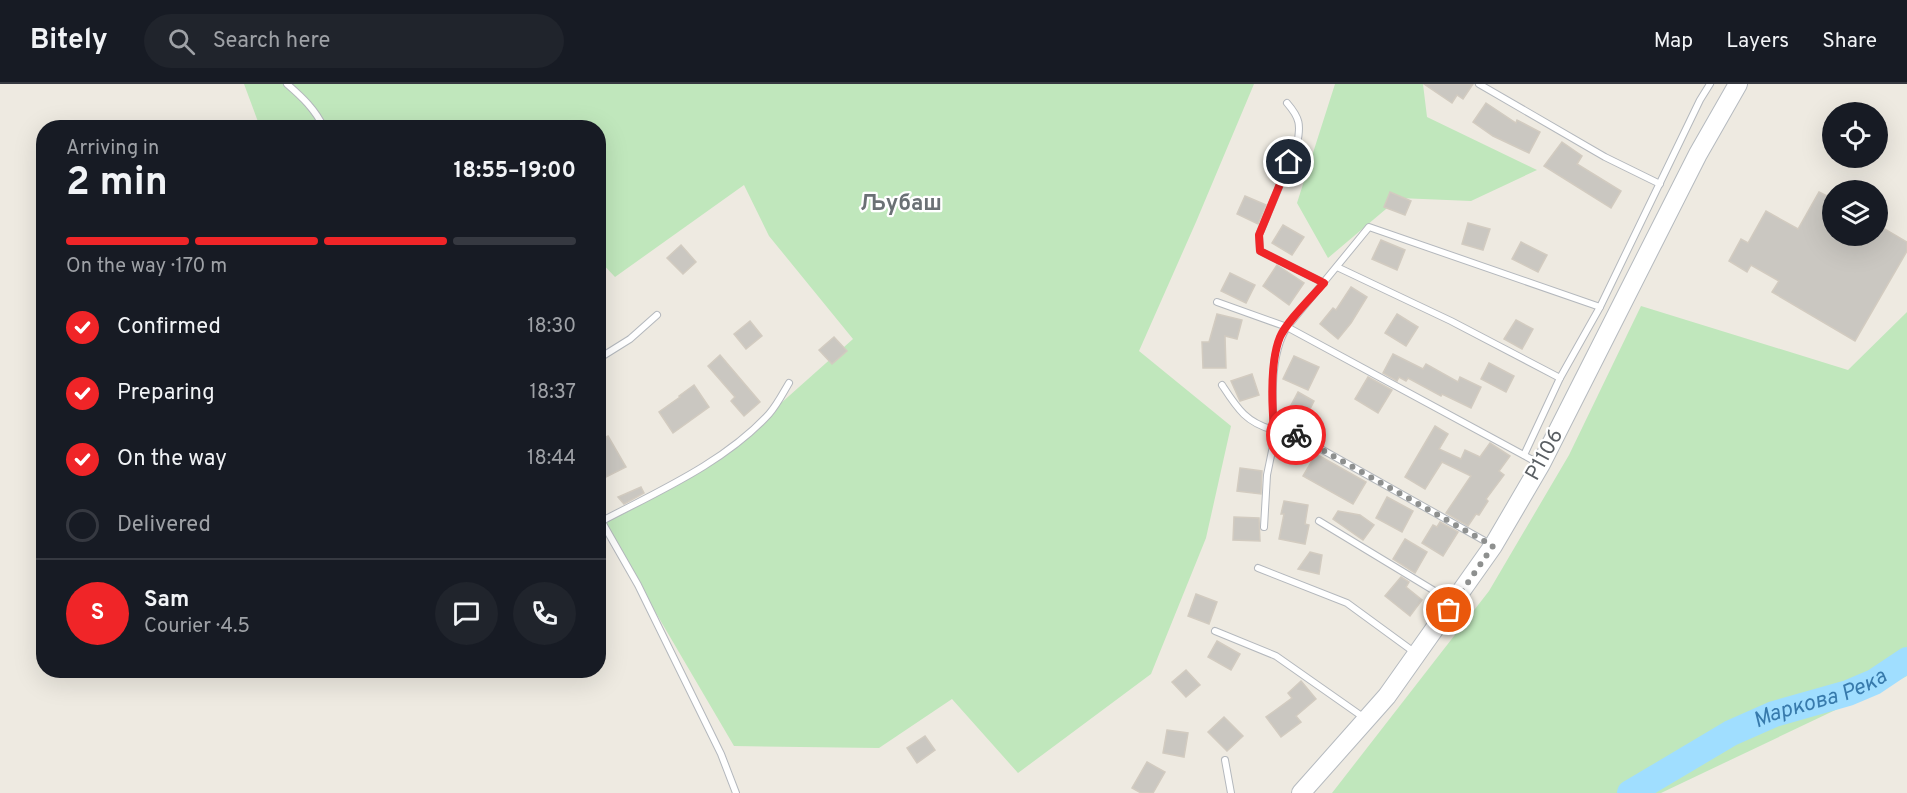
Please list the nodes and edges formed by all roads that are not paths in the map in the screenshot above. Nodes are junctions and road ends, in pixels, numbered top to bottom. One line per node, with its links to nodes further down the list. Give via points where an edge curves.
1 (287, 84): 6 (lane)
2 (1479, 84): 7 (lane)
3 (1710, 84): 7 (lane)
4 (1738, 84): 20 (main road, P1106, via 1698,154)
5 (1287, 104): 9 (lane, via 1299,122 1297,144 1259,235 1260,251)
6 (321, 120)
7 (1660, 184): 11 (lane)
8 (1337, 267): 9 (lane); 11 (lane, via 1369,227); 15 (lane)
9 (1324, 283): 13 (lane)
10 (1217, 302): 13 (lane)
11 (1600, 307): 15 (lane)
12 (657, 315): 14 (lane)
13 (1287, 327): 18 (lane, via 1276,353); 19 (lane)
14 (606, 354)
15 (1560, 378): 19 (lane)
16 (789, 383): 21 (lane, via 771,412 744,439 680,480)
17 (1222, 385): 18 (lane, via 1240,412 1260,427)
18 (1274, 430): 23 (lane); 25 (lane, via 1296,435)
19 (1524, 455): 20 (lane)
20 (1540, 464): 25 (main road, P1106)
21 (606, 515)
22 (1318, 521): 27 (lane)
23 (1264, 527)
24 (606, 529): 32 (lane, via 638,585 721,754)
25 (1493, 546): 27 (main road, P1106)
26 (1258, 568): 29 (lane, via 1347,603)
27 (1454, 603): 29 (main road, P1106)
28 (1215, 631): 30 (lane, via 1276,656)
29 (1417, 654): 30 (main road, P1106)
30 (1366, 719): 34 (main road, P1106)
31 (1225, 759): 33 (lane)
32 (736, 793)
33 (1231, 793)
34 (1300, 793)

